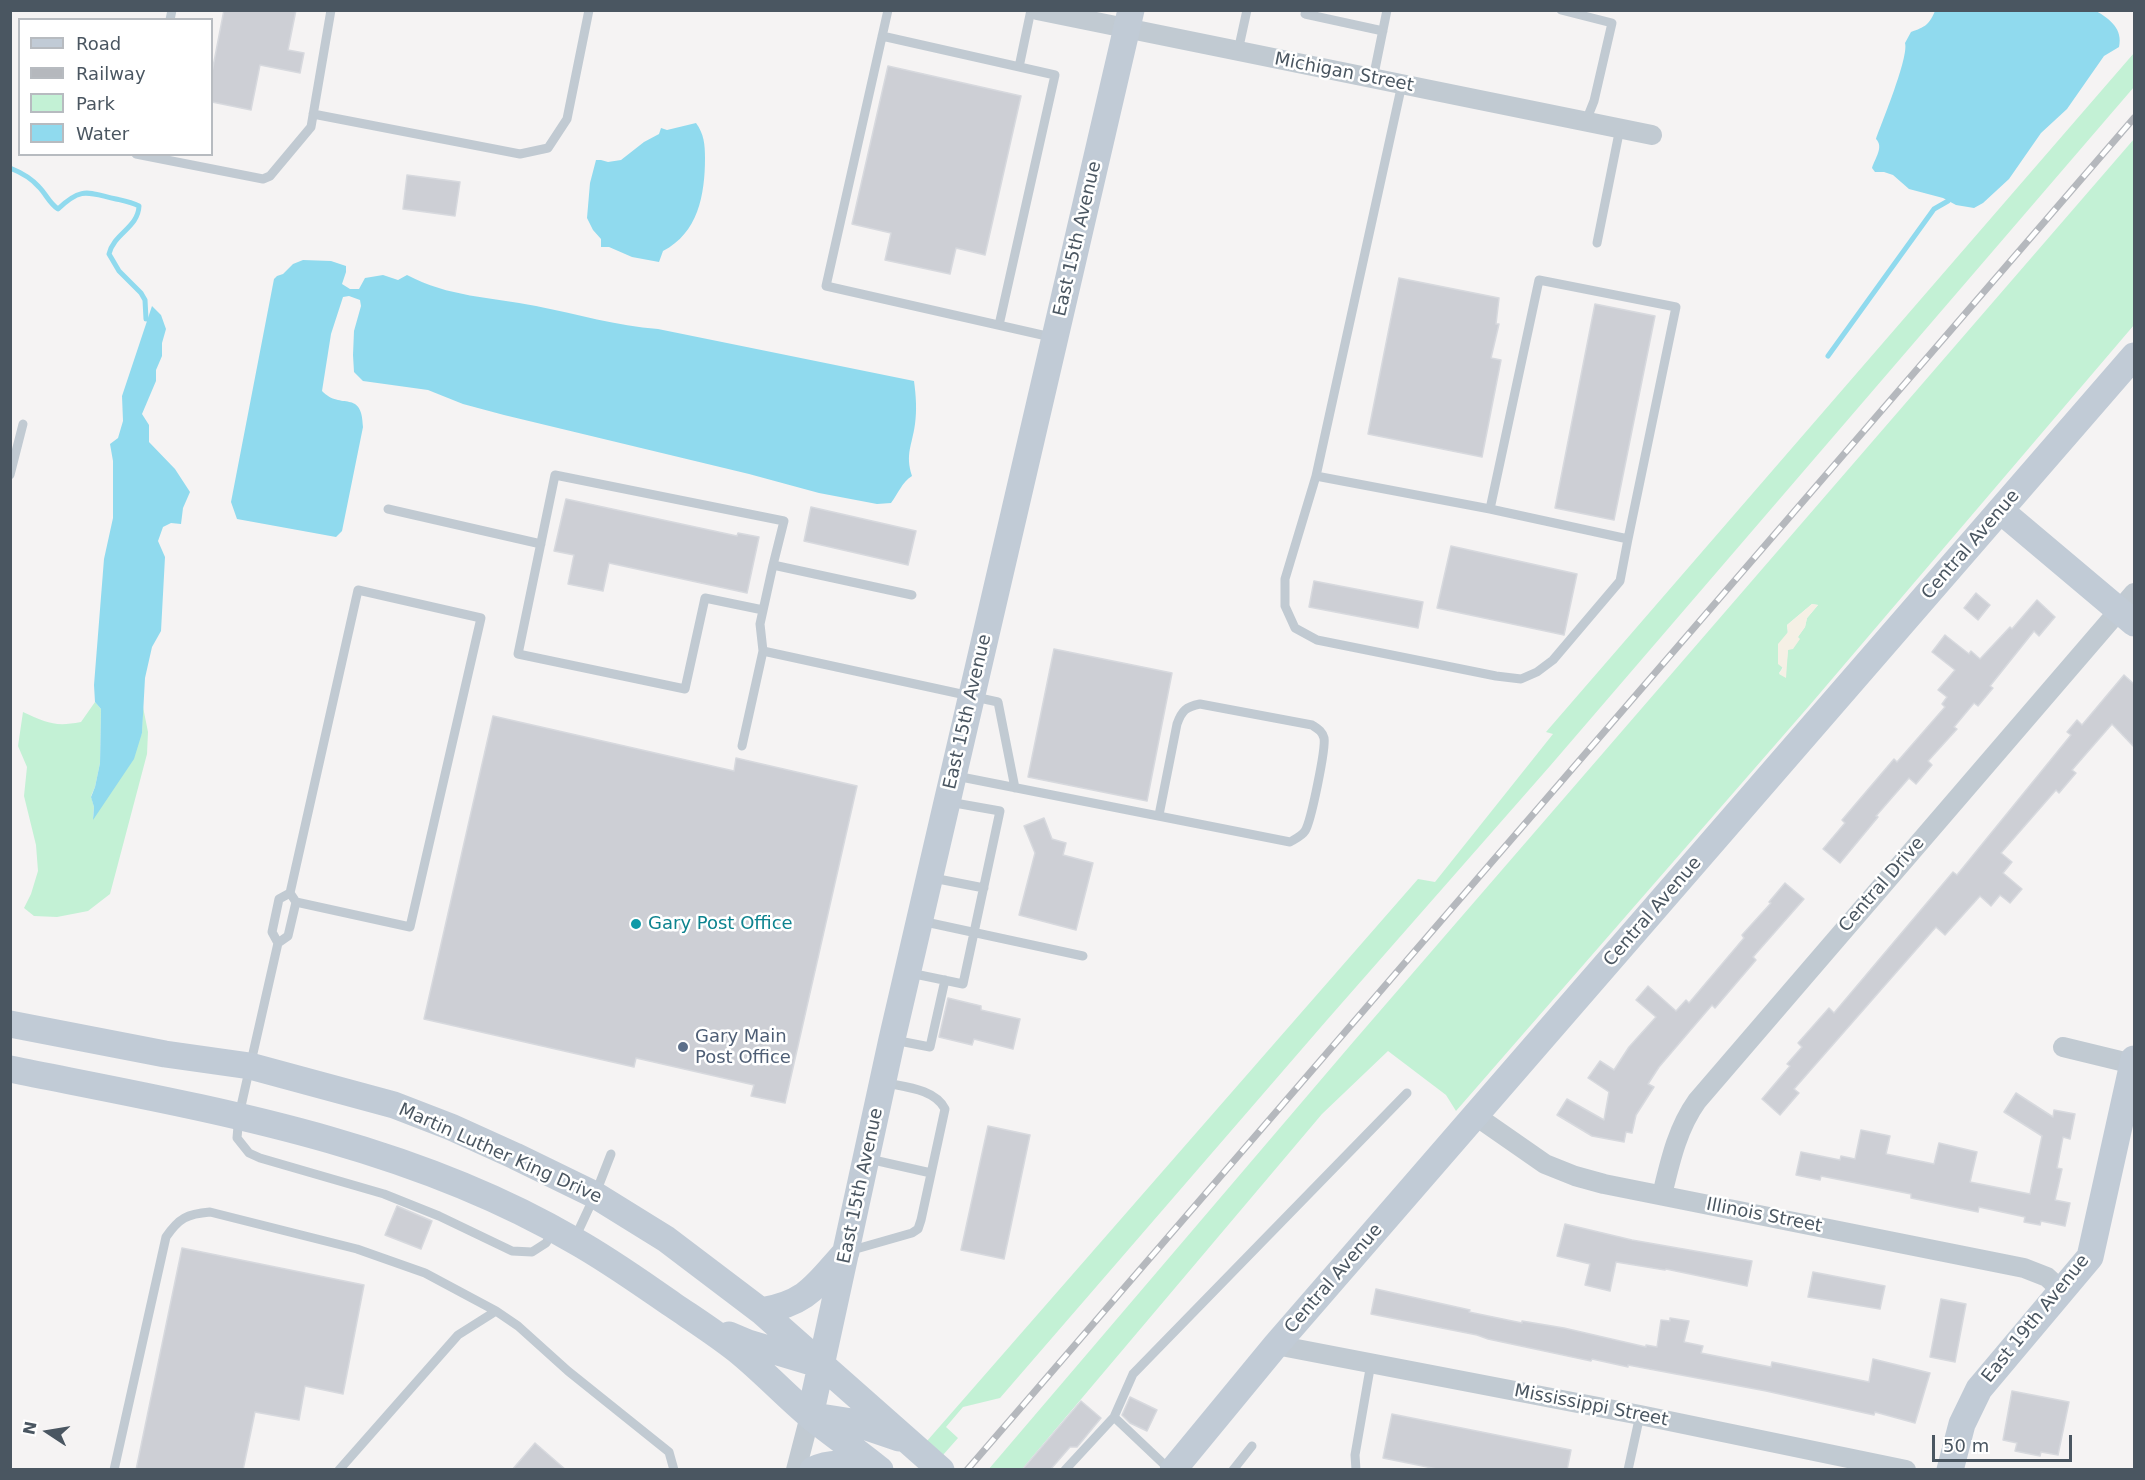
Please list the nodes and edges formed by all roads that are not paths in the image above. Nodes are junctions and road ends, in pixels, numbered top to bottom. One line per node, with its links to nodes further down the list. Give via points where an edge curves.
1 (331, 10): 18 (lane)
2 (589, 10): 18 (lane, via 567,119 548,148 520,154)
3 (888, 10): 13 (lane)
4 (1031, 10): 15 (lane)
5 (1037, 10): 10 (street, Michigan Street)
6 (1247, 10): 14 (lane)
7 (1306, 10): 12 (lane, via 1305,14)
8 (1387, 10): 12 (lane)
9 (1561, 10): 19 (lane, via 1612,23)
10 (1069, 14): 11 (street, Michigan Street)
11 (1129, 20): 14 (street, Michigan Street); 25 (main road, East 15th Avenue)
12 (1383, 31): 16 (lane)
13 (882, 36): 15 (lane); 24 (lane, via 826,286)
14 (1238, 51): 16 (street, Michigan Street)
15 (1019, 67): 24 (lane, via 1055,75)
16 (1373, 79): 17 (street, Michigan Street)
17 (1402, 84): 19 (street, Michigan Street); 29 (lane)
18 (314, 114): 22 (lane, via 311,127 270,176 263,179)
19 (1586, 122): 20 (street, Michigan Street)
20 (1620, 128): 21 (street, Michigan Street); 23 (lane)
21 (1652, 135)
22 (146, 156)
23 (1597, 243)
24 (999, 325): 25 (lane)
25 (1055, 338): 40 (main road, East 15th Avenue)
26 (2134, 356): 32 (main road, Central Avenue)
27 (23, 424): 28 (lane)
28 (10, 475)
29 (1316, 476): 30 (lane); 33 (lane, via 1285,579 1285,606 1295,628 1317,640 1521,679 1552,660 1620,581)
30 (1490, 508): 33 (lane); 33 (lane, via 1539,280 1677,307)
31 (388, 509): 34 (lane)
32 (2001, 511): 37 (main road); 65 (main road, Central Avenue)
33 (1628, 539)
34 (541, 544): 35 (lane, via 555,475 784,521); 38 (lane, via 518,654 685,689 705,598)
35 (773, 565): 36 (lane); 38 (lane)
36 (912, 595)
37 (2130, 609): 70 (street, Central Drive, via 1697,1101 1678,1135)
38 (763, 610): 39 (lane, via 759,624)
39 (763, 651): 40 (lane); 41 (lane)
40 (972, 696): 42 (main road, East 15th Avenue); 43 (lane, via 998,702)
41 (742, 746)
42 (953, 776): 43 (lane); 44 (main road, East 15th Avenue)
43 (1015, 788): 45 (lane)
44 (947, 801): 46 (main road, East 15th Avenue); 47 (lane, via 1000,811)
45 (1159, 815): 45 (lane, via 1290,842 1298,838 1306,830 1324,754 1320,731 1312,724 1200,704 1187,707 1177,724)
46 (929, 877): 47 (lane); 50 (main road, East 15th Avenue)
47 (984, 888): 51 (lane)
48 (290, 893): 49 (lane); 49 (lane, via 358,590 482,618 410,927); 52 (lane, via 279,899 277,907 272,932)
49 (296, 902): 52 (lane, via 288,936)
50 (919, 921): 51 (lane); 54 (main road, East 15th Avenue)
51 (974, 933): 53 (lane); 55 (lane, via 963,984)
52 (278, 943): 60 (lane)
53 (1083, 956)
54 (907, 973): 55 (lane); 57 (main road, East 15th Avenue)
55 (945, 980): 57 (lane, via 930,1047)
56 (10, 1024): 60 (main road, Martin Luther King Drive)
57 (892, 1039): 62 (main road, East 15th Avenue)
58 (2063, 1047): 59 (street)
59 (2134, 1061): 73 (main road, East 19th Avenue, via 2090,1257)
60 (250, 1066): 64 (lane); 69 (main road, Martin Luther King Drive, via 394,1105 451,1127)
61 (10, 1069): 64 (main road)
62 (883, 1082): 67 (main road, East 15th Avenue); 68 (lane, via 917,1090 942,1103 945,1109)
63 (1407, 1093): 82 (lane, via 1133,1374)
64 (239, 1115): 71 (main road, via 436,1175); 71 (lane, via 237,1138 249,1153 260,1158 384,1194 512,1251 532,1252)
65 (1476, 1116): 70 (street, Illinois Street, via 1555,1169); 77 (main road, Central Avenue)
66 (610, 1154): 69 (lane)
67 (867, 1158): 68 (lane); 72 (main road, East 15th Avenue)
68 (931, 1173): 72 (lane, via 918,1229)
69 (595, 1195): 71 (lane); 75 (main road, Martin Luther King Drive, via 666,1239)
70 (1662, 1195): 73 (street, Illinois Street, via 2024,1268 2047,1277)
71 (564, 1235): 76 (main road)
72 (847, 1251): 75 (main road, via 805,1297 782,1308); 79 (main road, East 15th Avenue)
73 (2061, 1290): 98 (main road, East 19th Avenue, via 1978,1389 1962,1424)
74 (496, 1311): 86 (lane, via 425,1273 357,1248 210,1212 191,1214 176,1222 166,1236); 87 (lane, via 458,1335); 88 (lane, via 669,1452)
75 (761, 1311): 79 (main road, Martin Luther King Drive)
76 (688, 1315): 79 (main road, via 748,1343); 81 (main road, via 737,1350)
77 (1276, 1345): 78 (street, Mississippi Street); 93 (main road, Central Avenue)
78 (1371, 1363): 80 (street, Mississippi Street); 95 (lane, via 1355,1455)
79 (822, 1364): 81 (main road, East 15th Avenue); 83 (main road, Martin Luther King Drive)
80 (1640, 1414): 96 (lane); 97 (street, Mississippi Street)
81 (810, 1416): 83 (main road, via 852,1422); 85 (main road); 89 (street)
82 (1114, 1417): 92 (lane); 93 (lane)
83 (910, 1442): 91 (main road, Martin Luther King Drive)
84 (1252, 1446): 94 (lane)
85 (879, 1468): 90 (main road, via 825,1464)
86 (114, 1470)
87 (339, 1470)
88 (674, 1470)
89 (796, 1470)
90 (813, 1470)
91 (941, 1470)
92 (1065, 1470)
93 (1172, 1470)
94 (1233, 1470)
95 (1356, 1470)
96 (1628, 1470)
97 (1906, 1470)
98 (1950, 1470)

